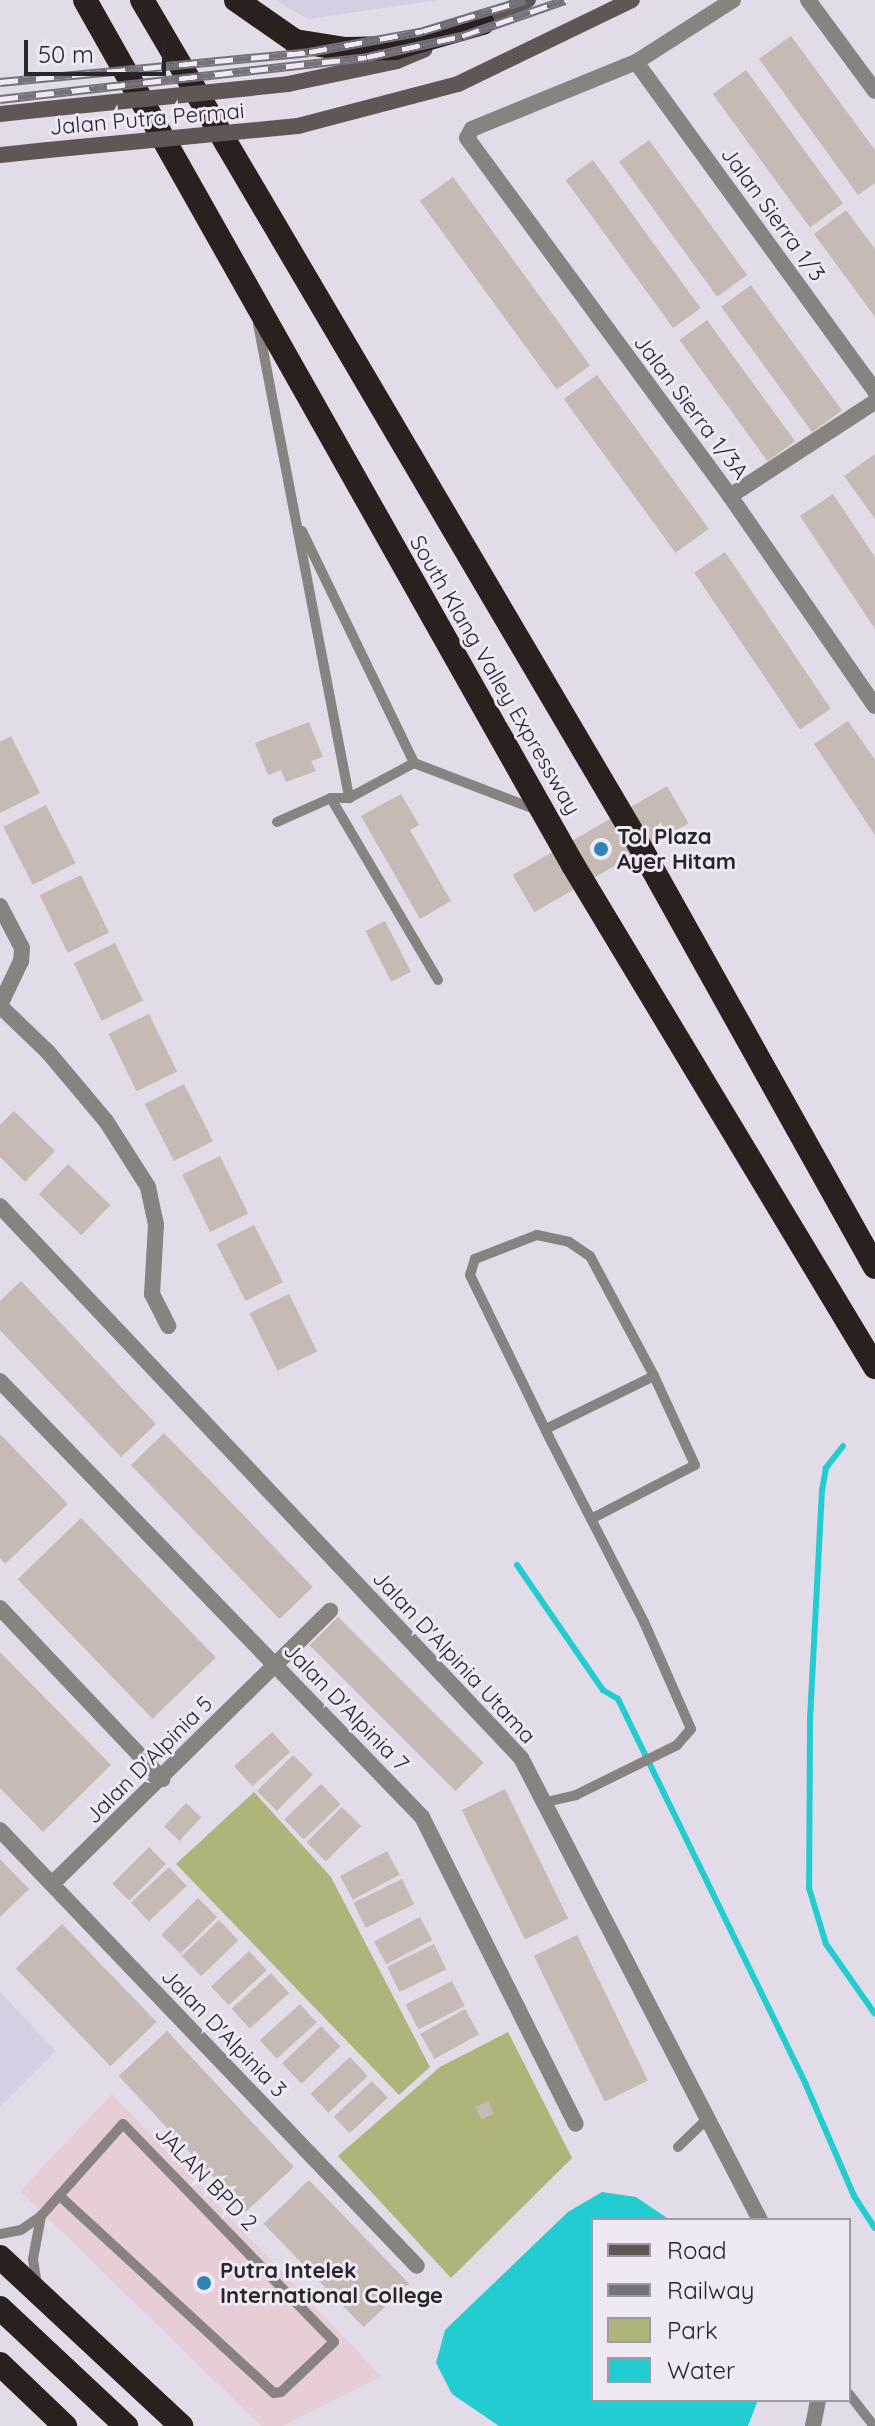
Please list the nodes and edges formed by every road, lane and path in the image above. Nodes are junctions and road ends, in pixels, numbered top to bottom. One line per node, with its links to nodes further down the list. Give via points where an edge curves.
1 (85, 0): 13 (highway, South Klang Valley Expressway)
2 (142, 0): 28 (highway, South Klang Valley Expressway, via 633,834)
3 (236, 0): 8 (highway, via 295,41 345,49 395,48)
4 (528, 0): 8 (main road, Jalan Putra Permai)
5 (632, 0): 12 (main road, Jalan Putra Permai, bridge, via 458,84 387,107 298,126)
6 (733, 0): 9 (street)
7 (808, 0): 10 (street)
8 (483, 23): 11 (main road, Jalan Putra Permai, bridge, via 397,61 288,84)
9 (636, 62): 14 (street, Jalan Sierra 1/3); 16 (street, Jalan Sierra 1/3A, via 472,129 467,138)
10 (875, 91)
11 (0, 114)
12 (0, 155)
13 (254, 305): 17 (lane); 22 (highway, South Klang Valley Expressway)
14 (875, 391)
15 (875, 402): 16 (street)
16 (730, 496): 18 (street, Jalan Sierra 1/3A)
17 (296, 518): 19 (lane); 21 (lane)
18 (875, 706)
19 (414, 763): 21 (lane); 22 (lane)
20 (331, 798): 21 (lane); 23 (lane); 25 (lane)
21 (349, 798)
22 (543, 812): 30 (highway, South Klang Valley Expressway)
23 (277, 822)
24 (0, 906): 26 (street, via 22,948)
25 (438, 980)
26 (0, 1006): 29 (street, via 48,1052 106,1121 148,1187 156,1225 152,1294)
27 (0, 1206): 39 (street, Jalan D'Alpinia Utama, via 521,1758)
28 (875, 1267)
29 (168, 1326)
30 (875, 1367)
31 (654, 1376): 33 (lane); 33 (lane, via 590,1256 569,1242 537,1235 475,1259 470,1275); 34 (lane, via 695,1465)
32 (0, 1381): 37 (street, Jalan D'Alpinia 7)
33 (546, 1429): 34 (lane)
34 (591, 1519): 39 (lane, via 691,1729 677,1745 576,1795)
35 (0, 1608): 38 (street)
36 (330, 1611): 37 (street, Jalan D'Alpinia 5)
37 (275, 1665): 38 (street, Jalan D'Alpinia 5); 43 (street, Jalan D'Alpinia 7, via 422,1817)
38 (162, 1779): 41 (street, Jalan D'Alpinia 5)
39 (546, 1802): 42 (street, Jalan D'Alpinia Utama)
40 (0, 1830): 41 (street, Jalan D'Alpinia 3)
41 (52, 1884): 50 (street, Jalan D'Alpinia 3)
42 (708, 2118): 44 (lane); 47 (street, Jalan D'Alpinia Utama)
43 (576, 2124)
44 (678, 2147)
45 (61, 2197): 45 (lane, JALAN BPD 2, via 274,2393 334,2342 123,2124); 46 (lane)
46 (41, 2216): 48 (lane, via 21,2230); 51 (lane, via 33,2259)
47 (759, 2218)
48 (0, 2234)
49 (0, 2257): 51 (highway)
50 (417, 2266)
51 (39, 2293): 58 (highway)
52 (0, 2308): 57 (highway)
53 (0, 2364): 56 (highway)
54 (851, 2397): 60 (lane)
55 (818, 2402): 59 (street)
56 (65, 2426)
57 (126, 2426)
58 (181, 2426)
59 (813, 2426)
60 (874, 2426)

